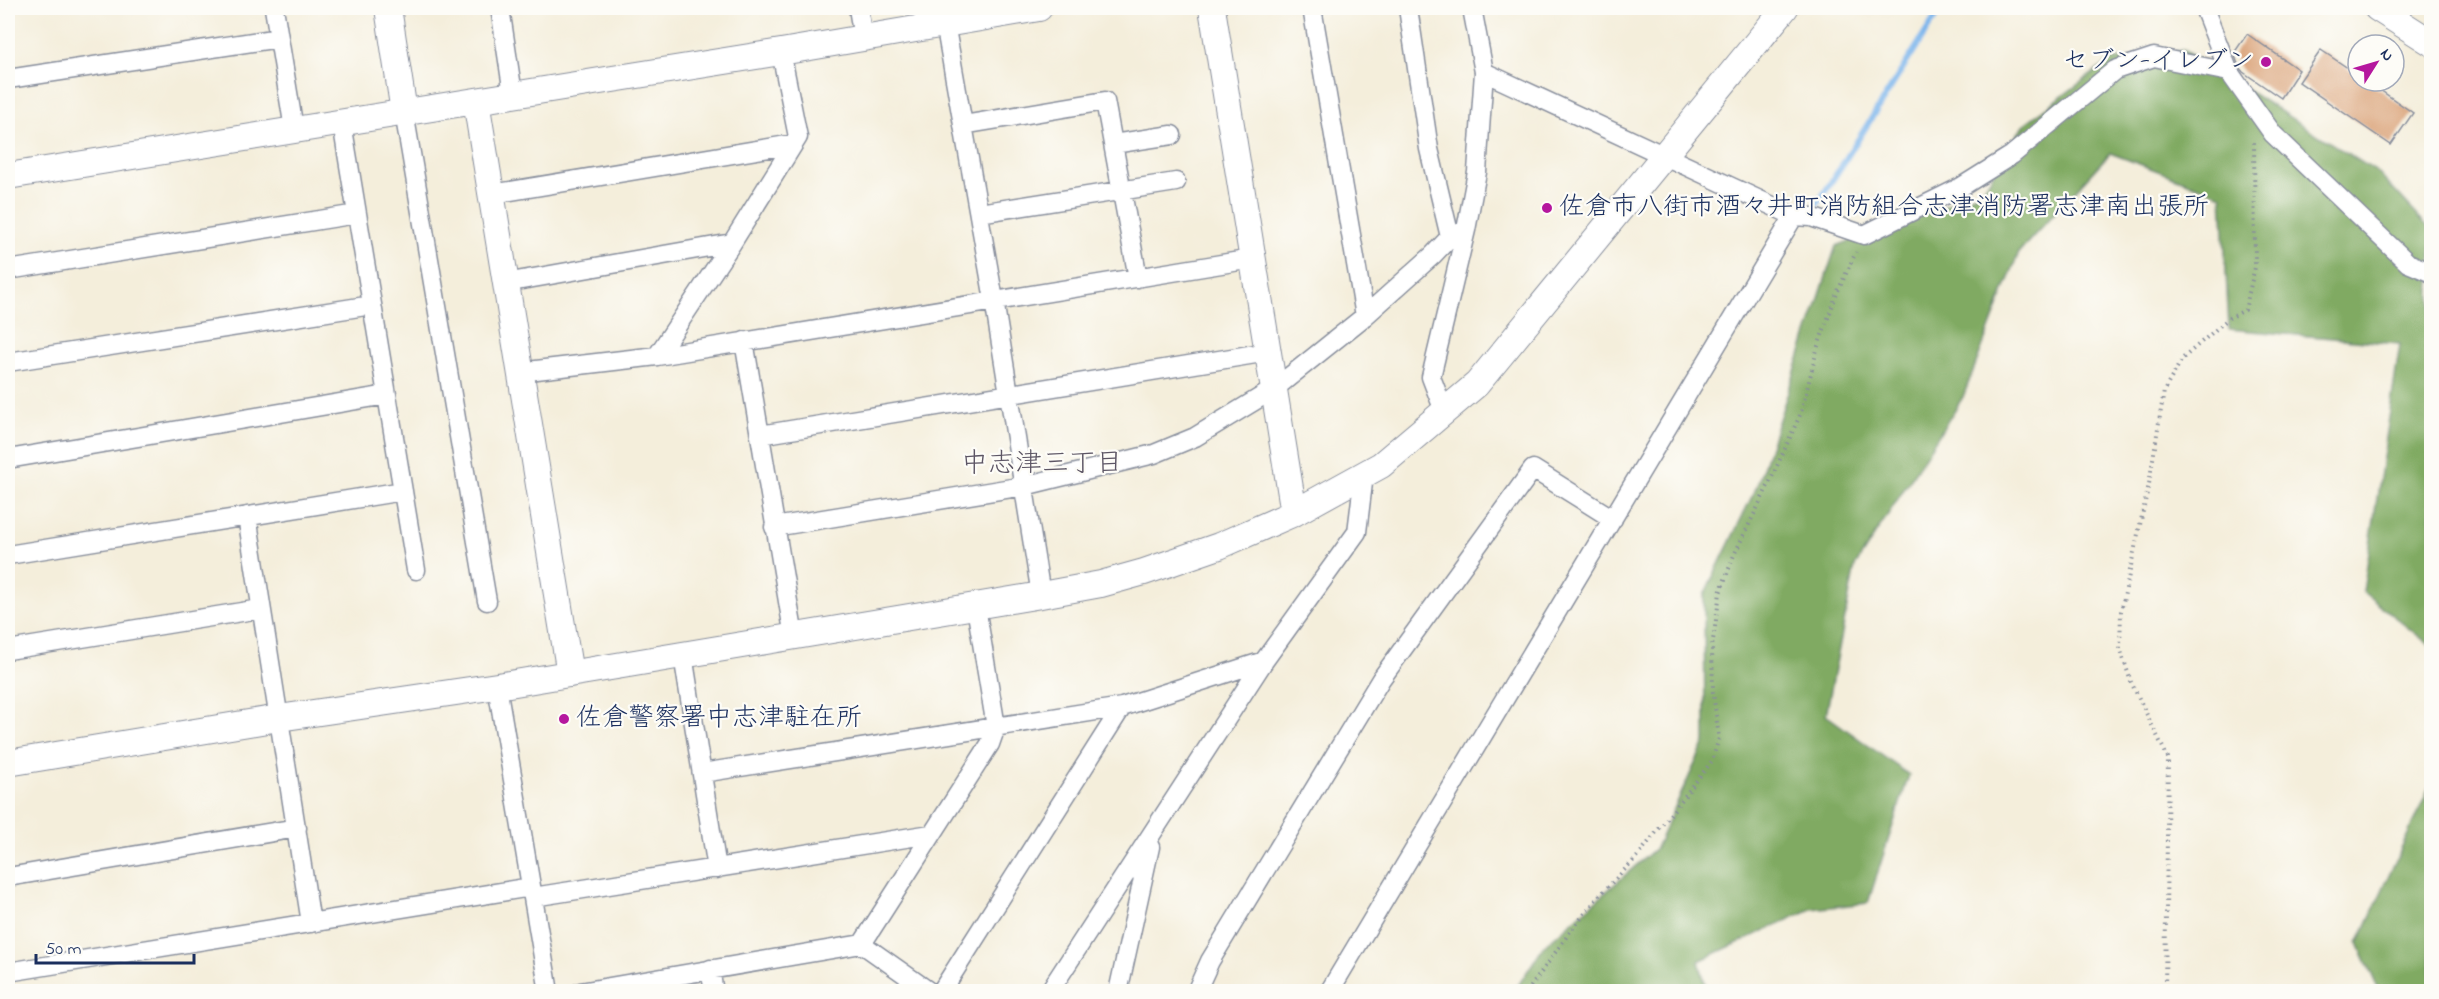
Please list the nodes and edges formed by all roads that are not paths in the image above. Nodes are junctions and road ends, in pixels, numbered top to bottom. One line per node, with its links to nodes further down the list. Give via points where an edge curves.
1 (274, 8): 14 (street)
2 (388, 8): 23 (street)
3 (500, 8): 21 (street)
4 (858, 8): 15 (street)
5 (1030, 8): 13 (street)
6 (1212, 8): 40 (street)
7 (1312, 8): 47 (street)
8 (1408, 8): 38 (street, via 1429,149)
9 (1472, 8): 18 (street)
10 (1785, 8): 30 (street)
11 (2204, 8): 19 (street)
12 (2377, 8): 16 (street)
13 (945, 23): 15 (street); 25 (street)
14 (279, 38): 20 (street); 26 (street)
15 (863, 38): 17 (street)
16 (2432, 43)
17 (781, 52): 21 (street); 28 (street, via 798,137)
18 (1484, 72): 30 (street); 38 (street, via 1477,172)
19 (2229, 72): 37 (street, via 2154,57 2115,69 2012,155 1961,188 1864,235); 42 (street, via 2273,134 2408,263)
20 (8, 79)
21 (513, 94): 22 (street)
22 (476, 101): 23 (street); 34 (street)
23 (404, 112): 24 (street); 69 (street)
24 (342, 123): 26 (street); 36 (street)
25 (963, 125): 29 (street, via 1105,101); 35 (street)
26 (294, 129): 31 (street)
27 (1172, 135): 29 (street)
28 (793, 144): 34 (street); 39 (street)
29 (1113, 144): 33 (street)
30 (1664, 157): 37 (street); 56 (street, via 1477,384)
31 (8, 176)
32 (1176, 182): 33 (street)
33 (1122, 191): 35 (street); 43 (street)
34 (492, 194): 44 (street)
35 (979, 213): 45 (street)
36 (357, 214): 41 (street); 46 (street)
37 (1794, 216): 64 (street)
38 (1458, 233): 47 (street); 56 (street, via 1431,377)
39 (732, 243): 44 (street); 50 (street)
40 (1252, 259): 43 (street); 49 (street)
41 (8, 270)
42 (2432, 273)
43 (1138, 278): 45 (street)
44 (505, 283): 52 (street)
45 (994, 300): 48 (street); 54 (street)
46 (372, 305): 51 (street); 55 (street)
47 (1365, 316): 53 (street)
48 (744, 341): 50 (street); 57 (street)
49 (1268, 352): 53 (street); 54 (street)
50 (657, 356): 52 (street)
51 (8, 362)
52 (519, 372): 76 (street)
53 (1274, 389): 60 (street, via 1195,437 1154,454); 62 (street)
54 (1010, 394): 57 (street); 60 (street)
55 (387, 395): 58 (street); 61 (street)
56 (1444, 411): 59 (street)
57 (760, 435): 65 (street)
58 (8, 459)
59 (1364, 475): 62 (street); 75 (street, via 1357,532)
60 (1024, 486): 65 (street); 68 (street)
61 (403, 491): 63 (street); 67 (street)
62 (1294, 513): 68 (street, via 1185,560 1101,584)
63 (247, 516): 66 (street); 71 (street)
64 (1613, 519): 93 (street); 101 (street, via 1533,469 1381,679 1210,960)
65 (774, 527): 72 (street)
66 (8, 555)
67 (416, 570)
68 (1041, 595): 70 (street)
69 (487, 601)
70 (976, 607): 72 (street); 80 (street)
71 (260, 609): 73 (street); 79 (street)
72 (794, 637): 74 (street)
73 (8, 650)
74 (683, 655): 76 (street); 82 (street)
75 (1264, 661): 78 (street); 85 (street)
76 (570, 674): 77 (street)
77 (497, 686): 79 (street); 88 (street)
78 (1122, 706): 80 (street); 98 (street)
79 (279, 718): 81 (street); 83 (street)
80 (996, 727): 82 (street); 84 (street, via 990,744)
81 (8, 763)
82 (702, 773): 86 (street)
83 (297, 828): 87 (street); 89 (street)
84 (932, 834): 86 (street); 90 (street)
85 (1152, 836): 99 (street); 100 (street)
86 (717, 869): 88 (street)
87 (8, 877)
88 (532, 892): 89 (street); 94 (street)
89 (311, 923): 92 (street)
90 (862, 944): 91 (street); 97 (street)
91 (710, 969): 95 (street); 96 (street)
92 (8, 972)
93 (1337, 989)
94 (549, 992)
95 (580, 992)
96 (714, 992)
97 (930, 992)
98 (941, 992)
99 (1049, 992)
100 (1118, 992)
101 (1196, 992)

